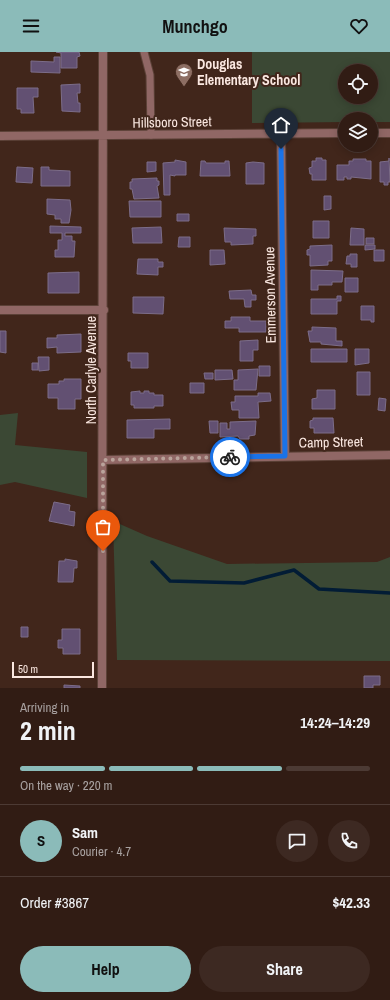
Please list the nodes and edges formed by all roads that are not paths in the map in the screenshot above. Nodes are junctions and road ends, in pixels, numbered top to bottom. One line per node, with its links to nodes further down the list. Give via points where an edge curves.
1 (104, 52): 7 (street, North Carlyle Avenue)
2 (144, 52): 8 (lane, via 150,75)
3 (281, 133): 4 (street, Hillsboro Street); 8 (street, Hillsboro Street); 13 (street, Emmerson Avenue)
4 (338, 133)
5 (378, 133): 6 (street)
6 (390, 133)
7 (103, 135): 8 (street, Hillsboro Street); 9 (street, Hillsboro Street); 11 (street, North Carlyle Avenue)
8 (151, 135)
9 (0, 136)
10 (0, 310): 11 (street)
11 (104, 310): 14 (street, North Carlyle Avenue)
12 (390, 455): 13 (street, Camp Street)
13 (285, 456): 14 (street, Camp Street)
14 (103, 460): 15 (street, North Carlyle Avenue)
15 (102, 688)

